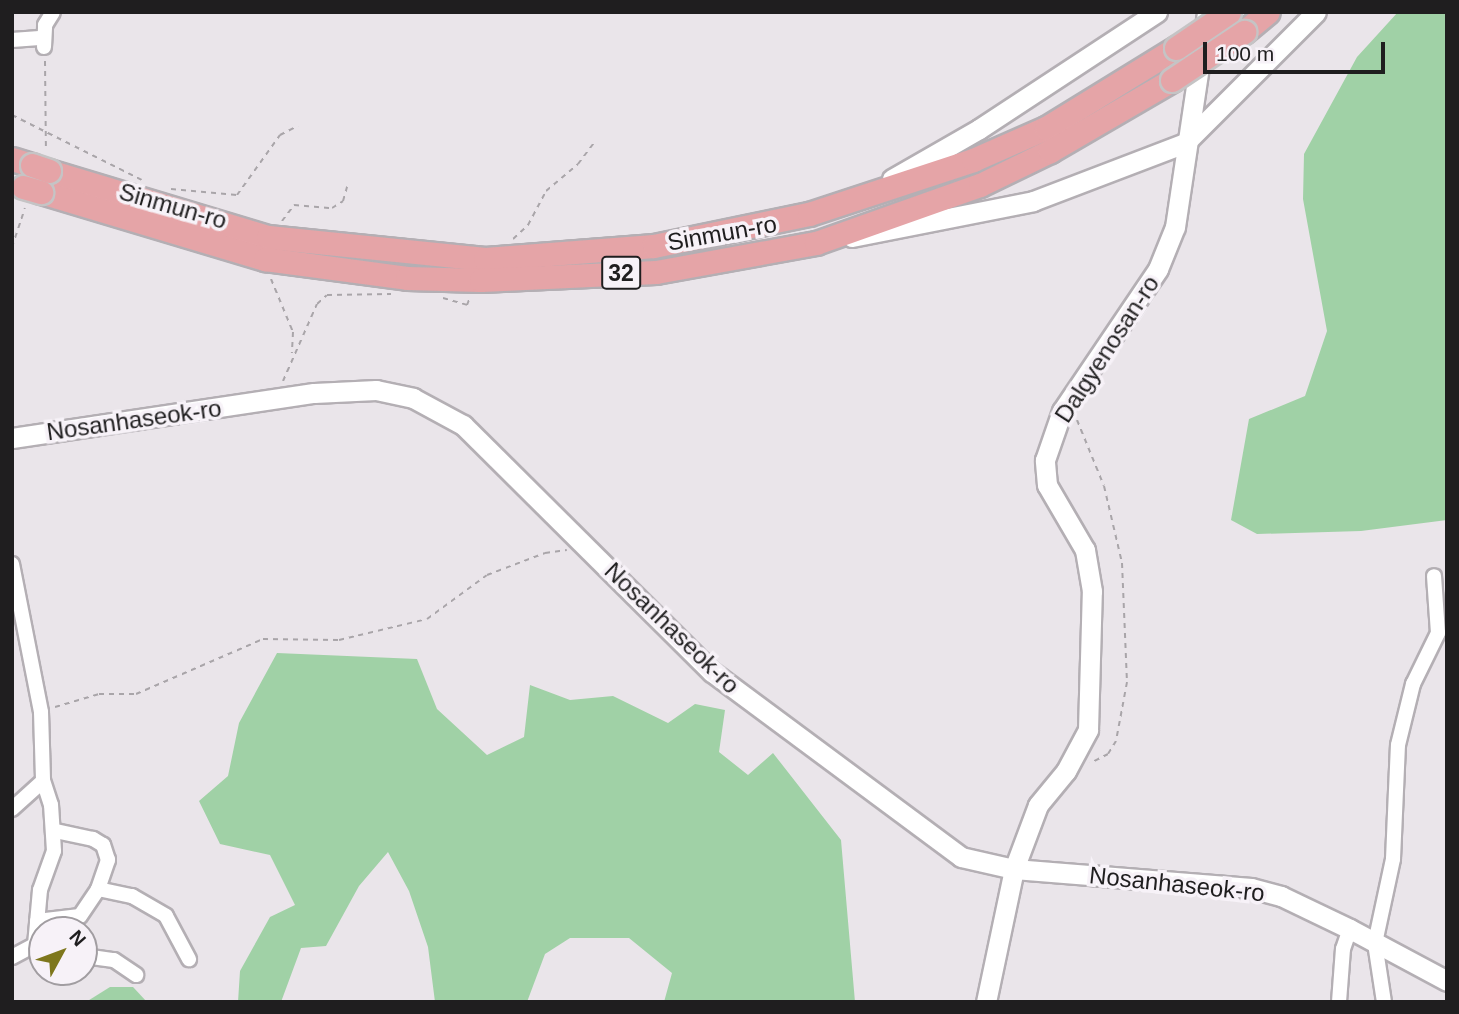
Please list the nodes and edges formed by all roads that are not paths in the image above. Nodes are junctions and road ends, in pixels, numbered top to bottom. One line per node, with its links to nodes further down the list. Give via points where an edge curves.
1 (53, 12): 7 (street, via 43,42)
2 (1157, 12): 10 (street, via 927,161)
3 (1207, 12): 8 (street, Dalgyenosan-ro)
4 (1229, 12): 10 (main road, Sinmun-ro / 32, bridge, via 1046,128 973,160)
5 (1268, 12): 11 (main road, Sinmun-ro / 32, bridge, via 1172,80 1050,151 980,185)
6 (1316, 12): 8 (street)
7 (12, 40)
8 (1185, 143): 11 (street, via 1033,201); 18 (street, Dalgyenosan-ro, via 1175,227 1158,269 1062,411 1045,460 1047,485 1085,550 1093,591 1088,730 1066,771 1038,805)
9 (28, 176): 10 (main road, Sinmun-ro / 32, via 268,237 485,259 654,246); 11 (main road, Sinmun-ro / 32, via 265,259 407,278 481,280 656,272)
10 (836, 205)
11 (816, 243)
12 (12, 438): 18 (street, Nosanhaseok-ro, via 277,398 376,390 413,398 463,425 712,673 961,858)
13 (12, 564): 15 (street, via 41,712)
14 (1434, 576): 23 (street, via 1438,633 1413,684 1403,719 1390,882)
15 (43, 781): 16 (street); 17 (street)
16 (12, 809)
17 (54, 831): 19 (street, via 103,845 107,860); 20 (street, via 54,851 40,890)
18 (1014, 869): 22 (street, Nosanhaseok-ro, via 1251,888 1281,896); 28 (street, Dalgyenosan-ro)
19 (99, 889): 21 (street); 25 (street, via 132,896 166,916)
20 (37, 916)
21 (76, 916)
22 (1350, 929): 23 (street, Nosanhaseok-ro); 29 (street, via 1343,949)
23 (1375, 943): 27 (street, Nosanhaseok-ro); 30 (street)
24 (98, 958): 26 (street, via 114,960)
25 (189, 959)
26 (136, 975)
27 (1447, 981)
28 (986, 1002)
29 (1339, 1002)
30 (1384, 1002)

